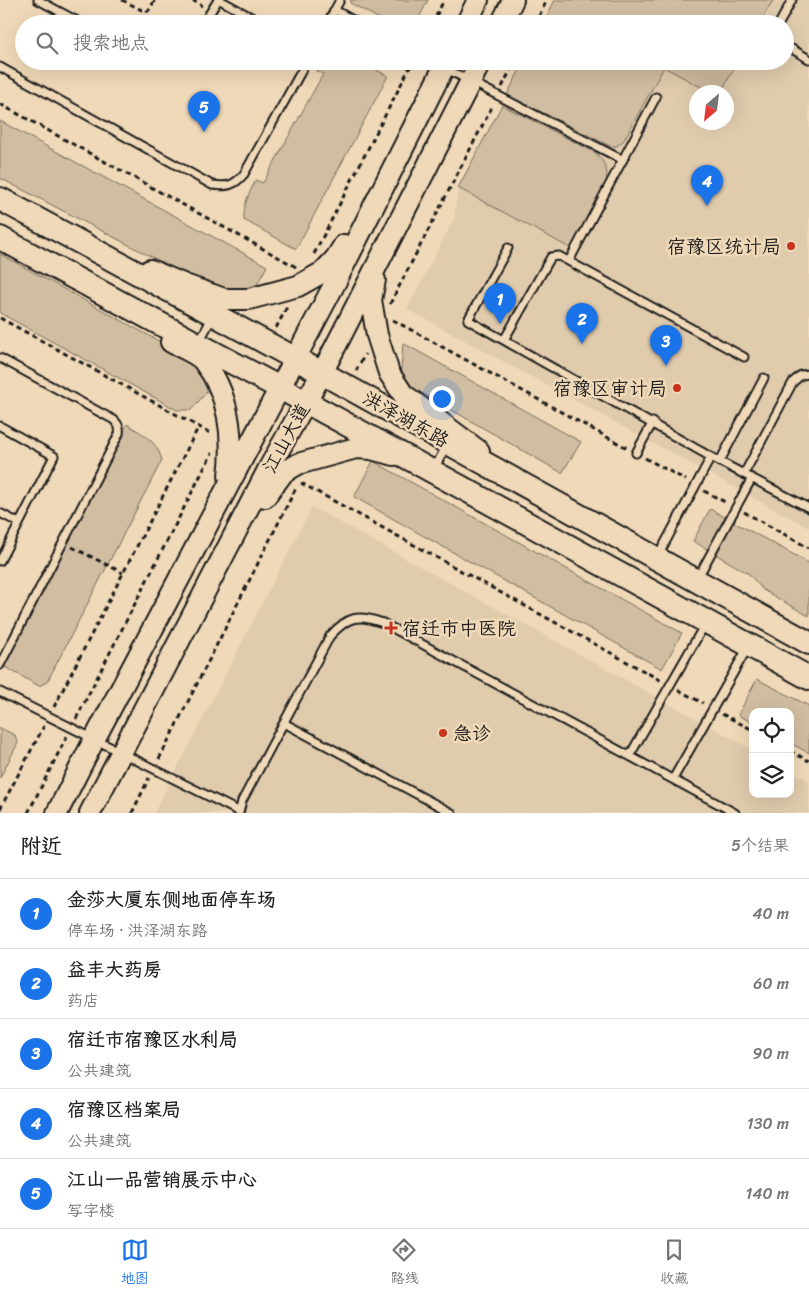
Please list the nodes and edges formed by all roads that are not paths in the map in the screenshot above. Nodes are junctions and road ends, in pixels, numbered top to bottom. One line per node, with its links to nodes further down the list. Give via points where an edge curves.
1 (38, 0): 8 (lane)
2 (219, 0): 9 (lane); 10 (lane)
3 (340, 0): 7 (lane)
4 (478, 0): 13 (main road)
5 (513, 0): 14 (main road)
6 (792, 0): 15 (lane)
7 (335, 10): 11 (lane); 12 (lane)
8 (66, 15)
9 (209, 15)
10 (247, 15)
11 (332, 15)
12 (344, 15)
13 (470, 15)
14 (505, 15)
15 (784, 15)
16 (794, 50): 17 (lane)
17 (809, 58)
18 (0, 67): 19 (lane, via 212,185 222,186 230,186 244,174)
19 (301, 70)
20 (438, 70): 25 (main road, 江山大道)
21 (451, 70): 23 (lane)
22 (477, 70): 23 (main road, 江山大道)
23 (471, 82): 26 (lane); 32 (main road, 江山大道)
24 (656, 97): 26 (lane)
25 (398, 158): 28 (main road, via 336,258 322,272 298,286 249,299 224,299 185,285); 38 (main road, 江山大道)
26 (623, 160): 31 (lane)
27 (0, 199): 28 (main road, 洪泽湖东路)
28 (55, 229): 33 (main road, 洪泽湖东路)
29 (0, 238): 35 (main road, 洪泽湖东路); 55 (main road, via 87,294 203,360 219,388 231,433 232,455)
30 (508, 248): 34 (lane, via 468,320)
31 (569, 261): 34 (lane, via 559,256 550,257); 36 (lane)
32 (378, 265): 39 (main road, 江山大道); 54 (main road, via 371,300 377,335 389,373 403,394)
33 (213, 315): 35 (lane); 38 (main road, 洪泽湖东路)
34 (504, 340): 44 (lane)
35 (198, 344): 42 (main road, 洪泽湖东路)
36 (744, 357)
37 (0, 358): 66 (lane, via 114,420 120,429)
38 (295, 360): 39 (main road, 洪泽湖东路); 42 (main road, 江山大道)
39 (322, 373): 43 (main road, 江山大道); 46 (main road, 洪泽湖东路)
40 (809, 374): 52 (lane, via 801,375 793,382)
41 (764, 378): 50 (lane)
42 (280, 388): 43 (main road, 洪泽湖东路); 55 (main road, 江山大道)
43 (306, 402): 49 (main road, 洪泽湖东路); 61 (main road, 江山大道)
44 (653, 422): 47 (lane); 48 (lane)
45 (0, 426): 58 (lane, via 54,456)
46 (448, 443): 51 (lane); 54 (main road, 洪泽湖东路)
47 (636, 453)
48 (712, 456): 50 (lane); 59 (lane)
49 (409, 458): 51 (main road, 洪泽湖东路); 61 (main road, via 356,448 298,464 283,473 271,488)
50 (720, 461): 52 (lane)
51 (432, 471): 63 (main road, 洪泽湖东路)
52 (744, 474): 53 (lane)
53 (752, 478): 56 (lane); 62 (lane)
54 (525, 485): 59 (main road, 洪泽湖东路)
55 (227, 487): 70 (main road, 江山大道)
56 (809, 508)
57 (0, 513): 58 (lane)
58 (19, 523): 60 (lane)
59 (657, 559): 62 (main road, 洪泽湖东路)
60 (0, 561)
61 (220, 562): 71 (main road, 江山大道)
62 (696, 581): 64 (main road, 洪泽湖东路)
63 (706, 621): 65 (main road, 洪泽湖东路); 72 (lane)
64 (809, 643)
65 (749, 645): 67 (main road, 洪泽湖东路); 73 (lane)
66 (0, 665)
67 (809, 678)
68 (0, 692): 70 (lane)
69 (284, 723): 72 (lane, via 330,636 346,621 362,617 383,623); 74 (lane); 77 (lane)
70 (94, 740): 71 (lane); 75 (main road, 江山大道)
71 (121, 753): 74 (lane); 76 (main road, 江山大道)
72 (630, 755): 73 (lane)
73 (673, 779): 78 (lane)
74 (238, 812)
75 (57, 813)
76 (90, 813)
77 (452, 813)
78 (735, 813)

